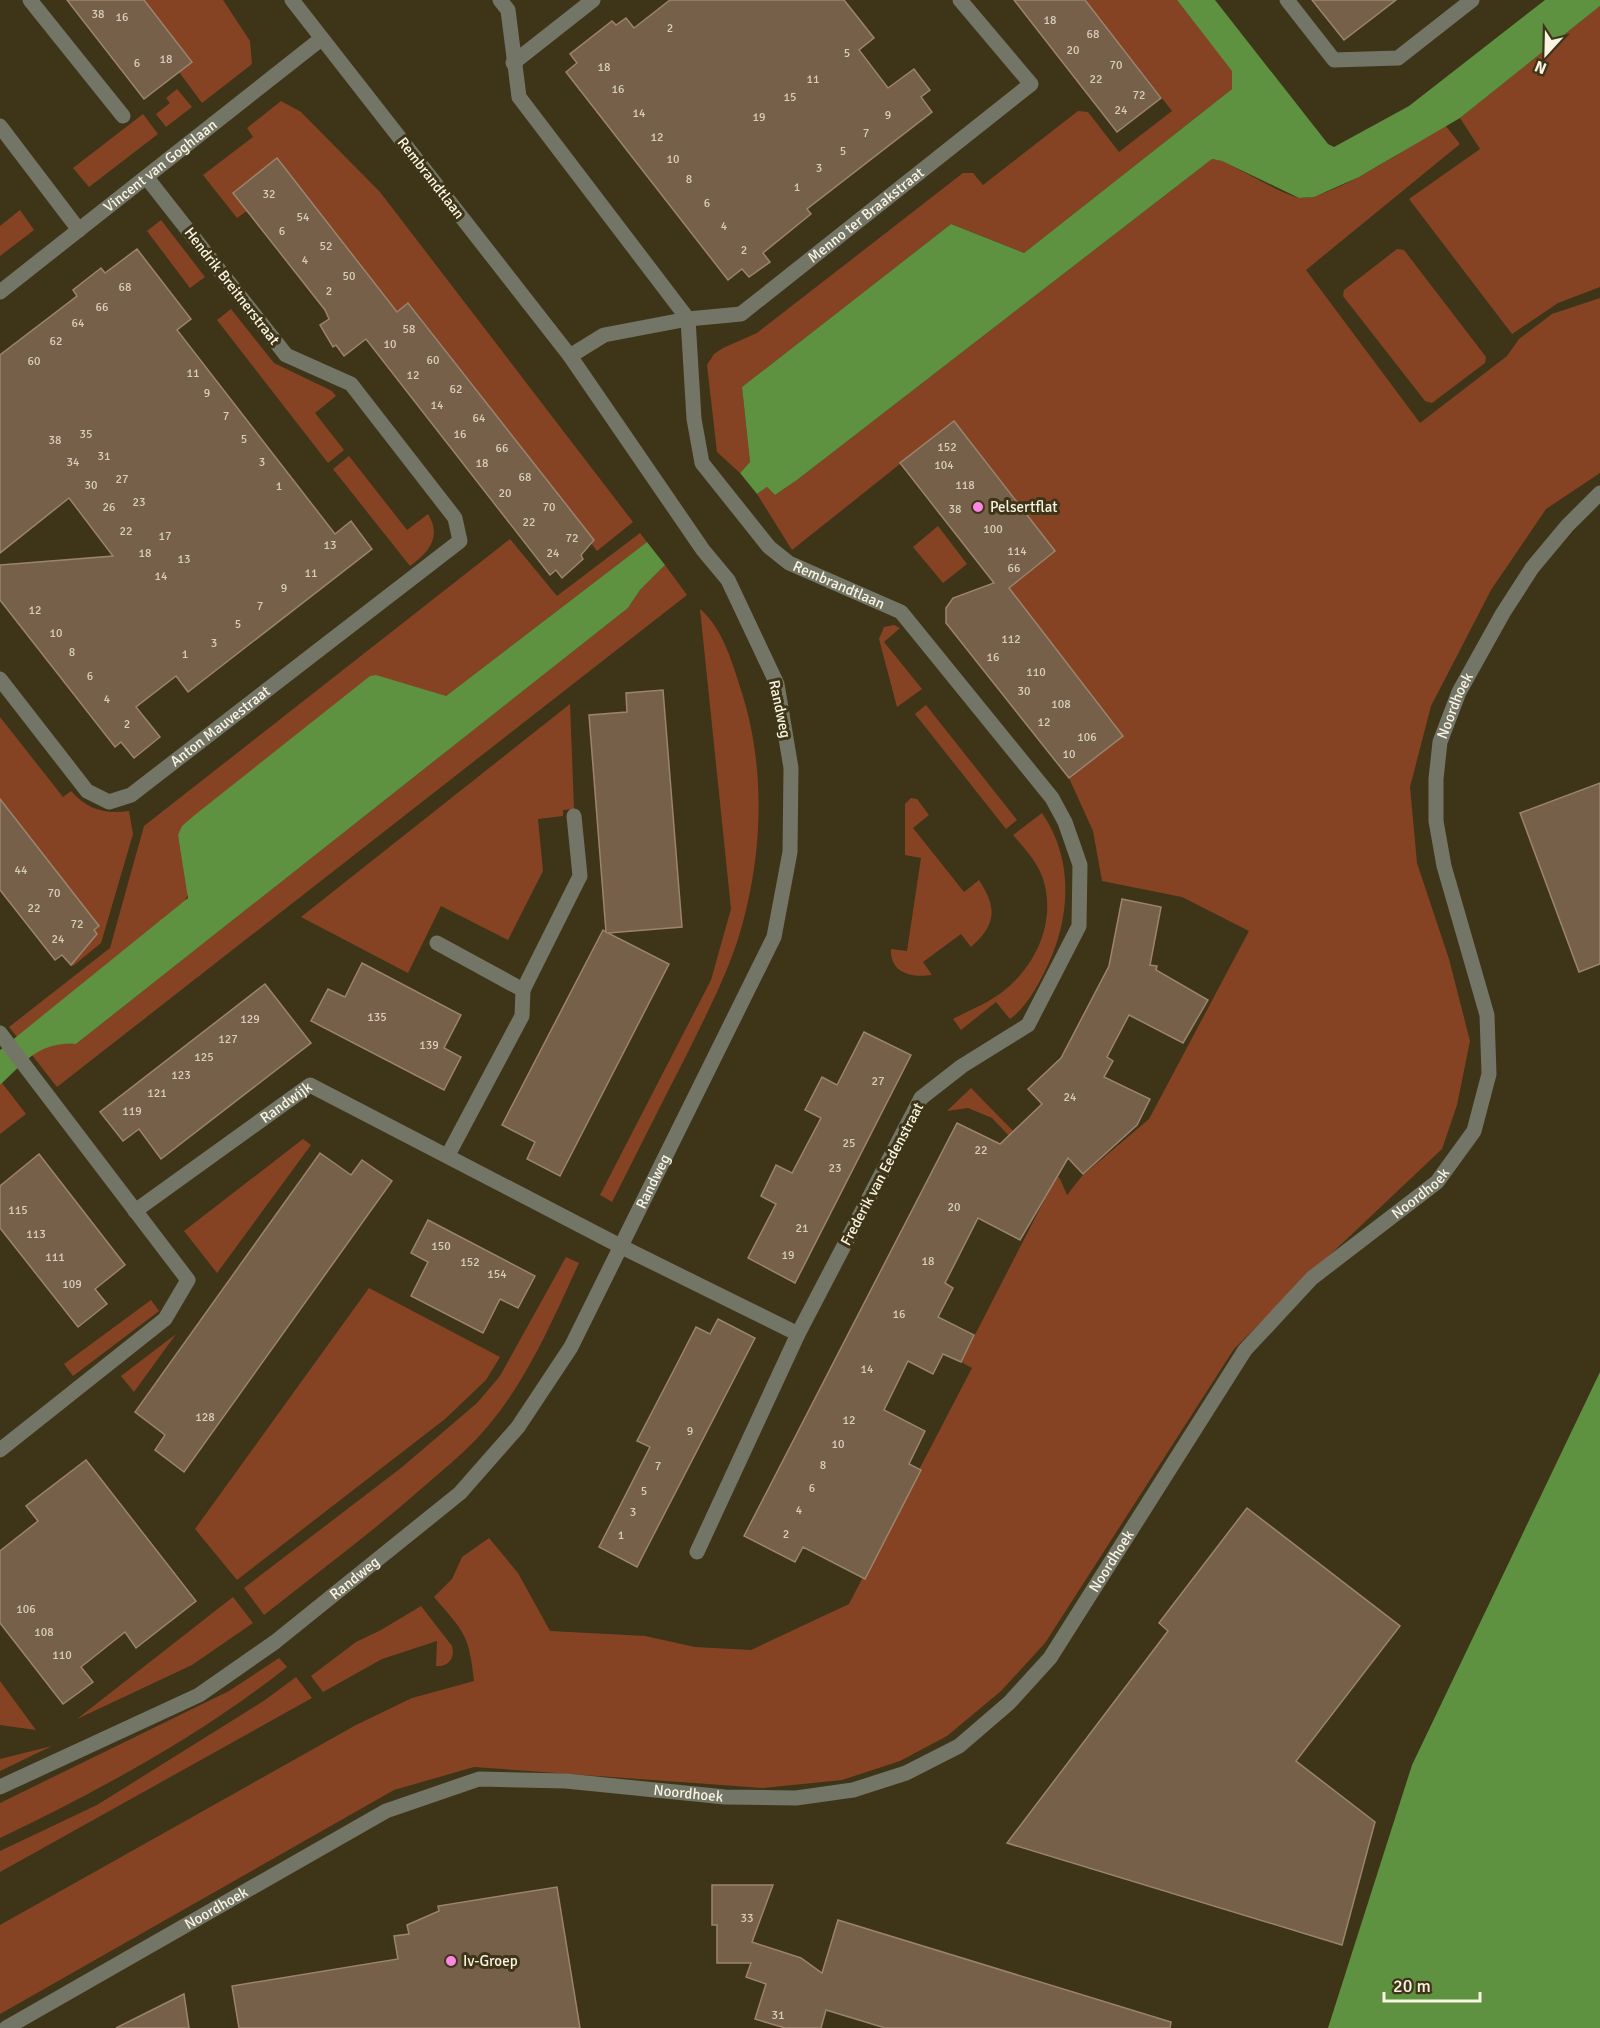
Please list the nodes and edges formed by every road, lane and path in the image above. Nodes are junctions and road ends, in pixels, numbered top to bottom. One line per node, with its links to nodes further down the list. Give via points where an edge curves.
1 (30, 0): 10 (street)
2 (292, 0): 8 (street, Rembrandtlaan)
3 (500, 0): 9 (street, via 508,10)
4 (593, 0): 9 (street)
5 (960, 0): 15 (street, Menno ter Braakstraat, via 1031,84 741,314)
6 (1287, 0): 7 (street, via 1334,60 1398,58)
7 (1472, 0)
8 (321, 39): 12 (street, Vincent van Goghlaan); 16 (street, Rembrandtlaan)
9 (513, 63): 15 (street, via 519,97)
10 (123, 116)
11 (0, 126): 13 (street)
12 (147, 178): 13 (street, Vincent van Goghlaan); 18 (street, Hendrik Breitnerstraat, via 286,355 351,384 455,518)
13 (79, 230): 14 (street, Vincent van Goghlaan)
14 (0, 292)
15 (688, 319): 16 (street, Menno ter Braakstraat, via 604,334); 21 (street, Rembrandtlaan, via 694,419 702,464 769,547 789,563 901,612 1052,798)
16 (570, 356): 27 (street, Randweg, via 703,550 728,580 777,684 791,768 790,852 774,937)
17 (1600, 493): 32 (street, Noordhoek, via 1532,568 1503,613 1459,692 1440,742 1436,821 1444,867 1487,1015 1489,1074 1474,1131 1437,1182 1312,1278 1245,1350 1050,1658 1009,1703 959,1746 906,1773 853,1790 796,1798 725,1797 567,1781 479,1779 386,1811)
18 (460, 541): 19 (street, Anton Mauvestraat, via 131,795 109,802 87,791)
19 (0, 679)
20 (574, 816): 23 (street, via 580,876)
21 (1065, 822): 28 (street, Frederik van Eedenstraat, via 1080,865 1079,926 1028,1025 962,1066 921,1098)
22 (437, 943): 23 (street)
23 (523, 990): 25 (street, via 522,1016)
24 (1, 1034): 26 (street)
25 (448, 1155): 26 (street, Randwijk, via 310,1085); 27 (street, Randwijk)
26 (135, 1210): 29 (street, via 188,1280 165,1319)
27 (622, 1247): 28 (street); 31 (street, Randweg, via 571,1347 518,1427 460,1493 275,1642 199,1695)
28 (798, 1334): 30 (street, Frederik van Eedenstraat)
29 (0, 1450)
30 (697, 1552)
31 (0, 1787)
32 (6, 2028)

